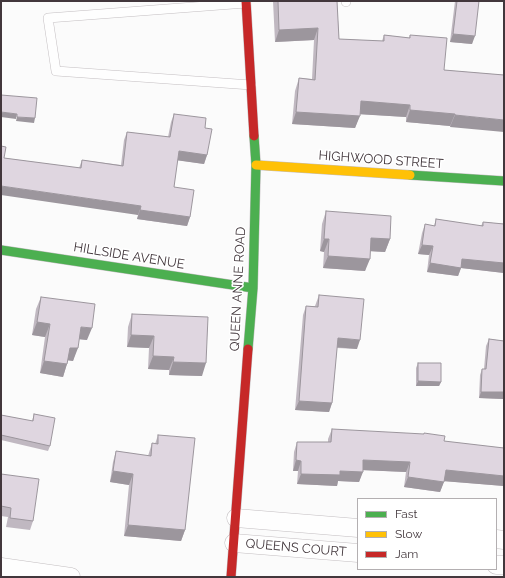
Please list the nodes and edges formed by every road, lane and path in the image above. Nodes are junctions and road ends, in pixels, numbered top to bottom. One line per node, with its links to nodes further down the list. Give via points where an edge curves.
1 (246, 2): 2 (street, QUEEN ANNE ROAD); 2 (lane, via 48,18 56,71)
2 (251, 85): 3 (street, QUEEN ANNE ROAD)
3 (256, 165): 4 (street, HIGHWOOD STREET); 6 (street, QUEEN ANNE ROAD)
4 (504, 181)
5 (1, 250): 6 (street, HILLSIDE AVENUE)
6 (253, 288): 7 (street, QUEEN ANNE ROAD)
7 (236, 518): 8 (street, QUEENS COURT); 9 (street, QUEEN ANNE ROAD)
8 (357, 528)
9 (234, 543): 10 (street, QUEENS COURT); 13 (street, QUEEN ANNE ROAD)
10 (357, 553)
11 (1, 567): 12 (street)
12 (72, 577)
13 (231, 577)

